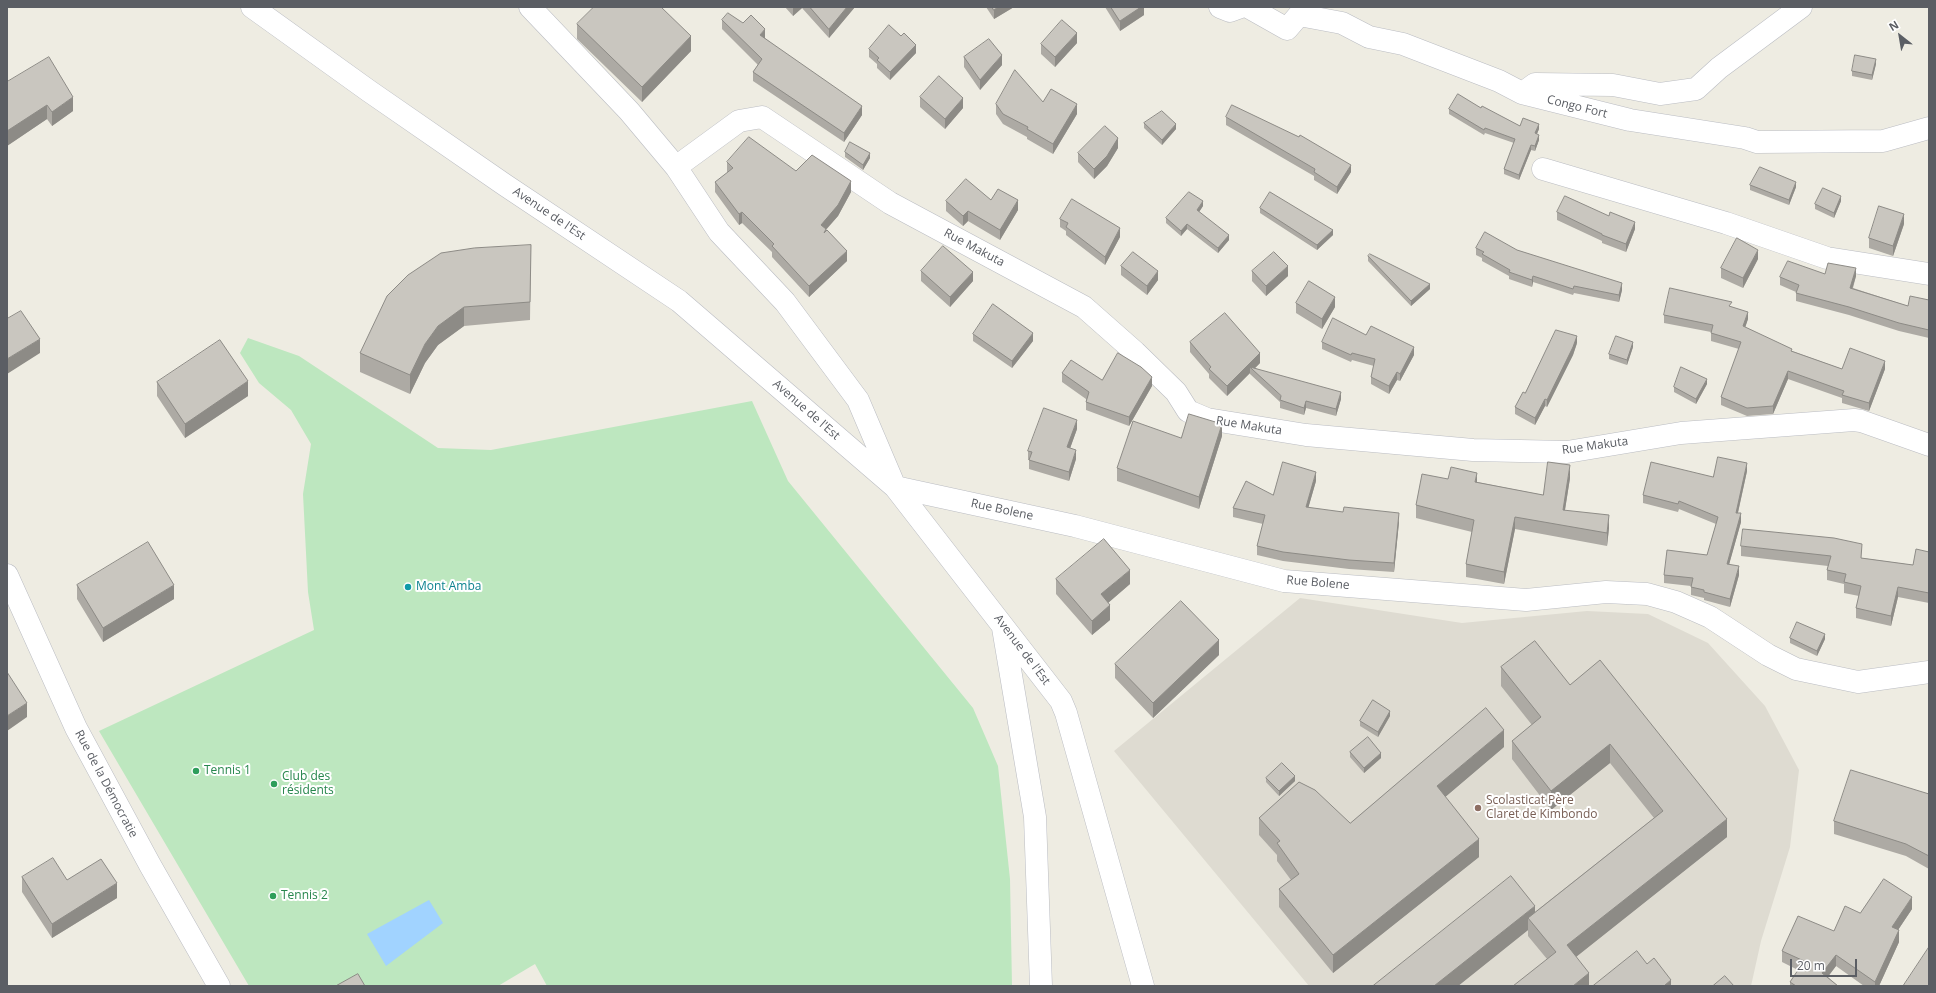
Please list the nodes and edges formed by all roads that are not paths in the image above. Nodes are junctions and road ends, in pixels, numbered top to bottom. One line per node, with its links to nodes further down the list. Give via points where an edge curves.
1 (252, 7): 13 (street, Avenue de l'Est, via 505,186 679,301)
2 (530, 7): 9 (street, via 629,111)
3 (1220, 7): 4 (street, via 1230,11)
4 (1241, 7)
5 (1248, 7): 7 (street, Congo Fort, via 1287,29 1299,15 1342,23 1369,37 1403,44 1499,81)
6 (1801, 7): 7 (street, via 1719,68 1696,89 1660,94 1613,86 1535,84)
7 (1522, 93): 8 (street, Congo Fort, via 1630,120 1745,138 1756,142 1883,141)
8 (1929, 128)
9 (676, 167): 12 (street, Rue Makuta, via 739,121 762,117 890,203 1084,307 1176,392 1188,411 1207,419 1306,435 1473,450 1567,452 1681,433 1854,420); 13 (street, via 719,232 785,302 858,400)
10 (1543, 168): 11 (street, via 1726,223 1827,258)
11 (1929, 274)
12 (1929, 445)
13 (895, 487): 15 (street, Avenue de l'Est); 16 (street, Rue Bolene, via 1075,526 1284,581 1526,600 1606,592 1647,594 1676,602 1710,617 1768,655 1796,669 1858,682)
14 (7, 575): 17 (street, Rue de la Démocratie, via 76,728)
15 (1003, 624): 18 (street, via 1035,817); 19 (street, Avenue de l'Est, via 1061,701 1066,713)
16 (1929, 672)
17 (219, 986)
18 (1041, 986)
19 (1144, 986)

